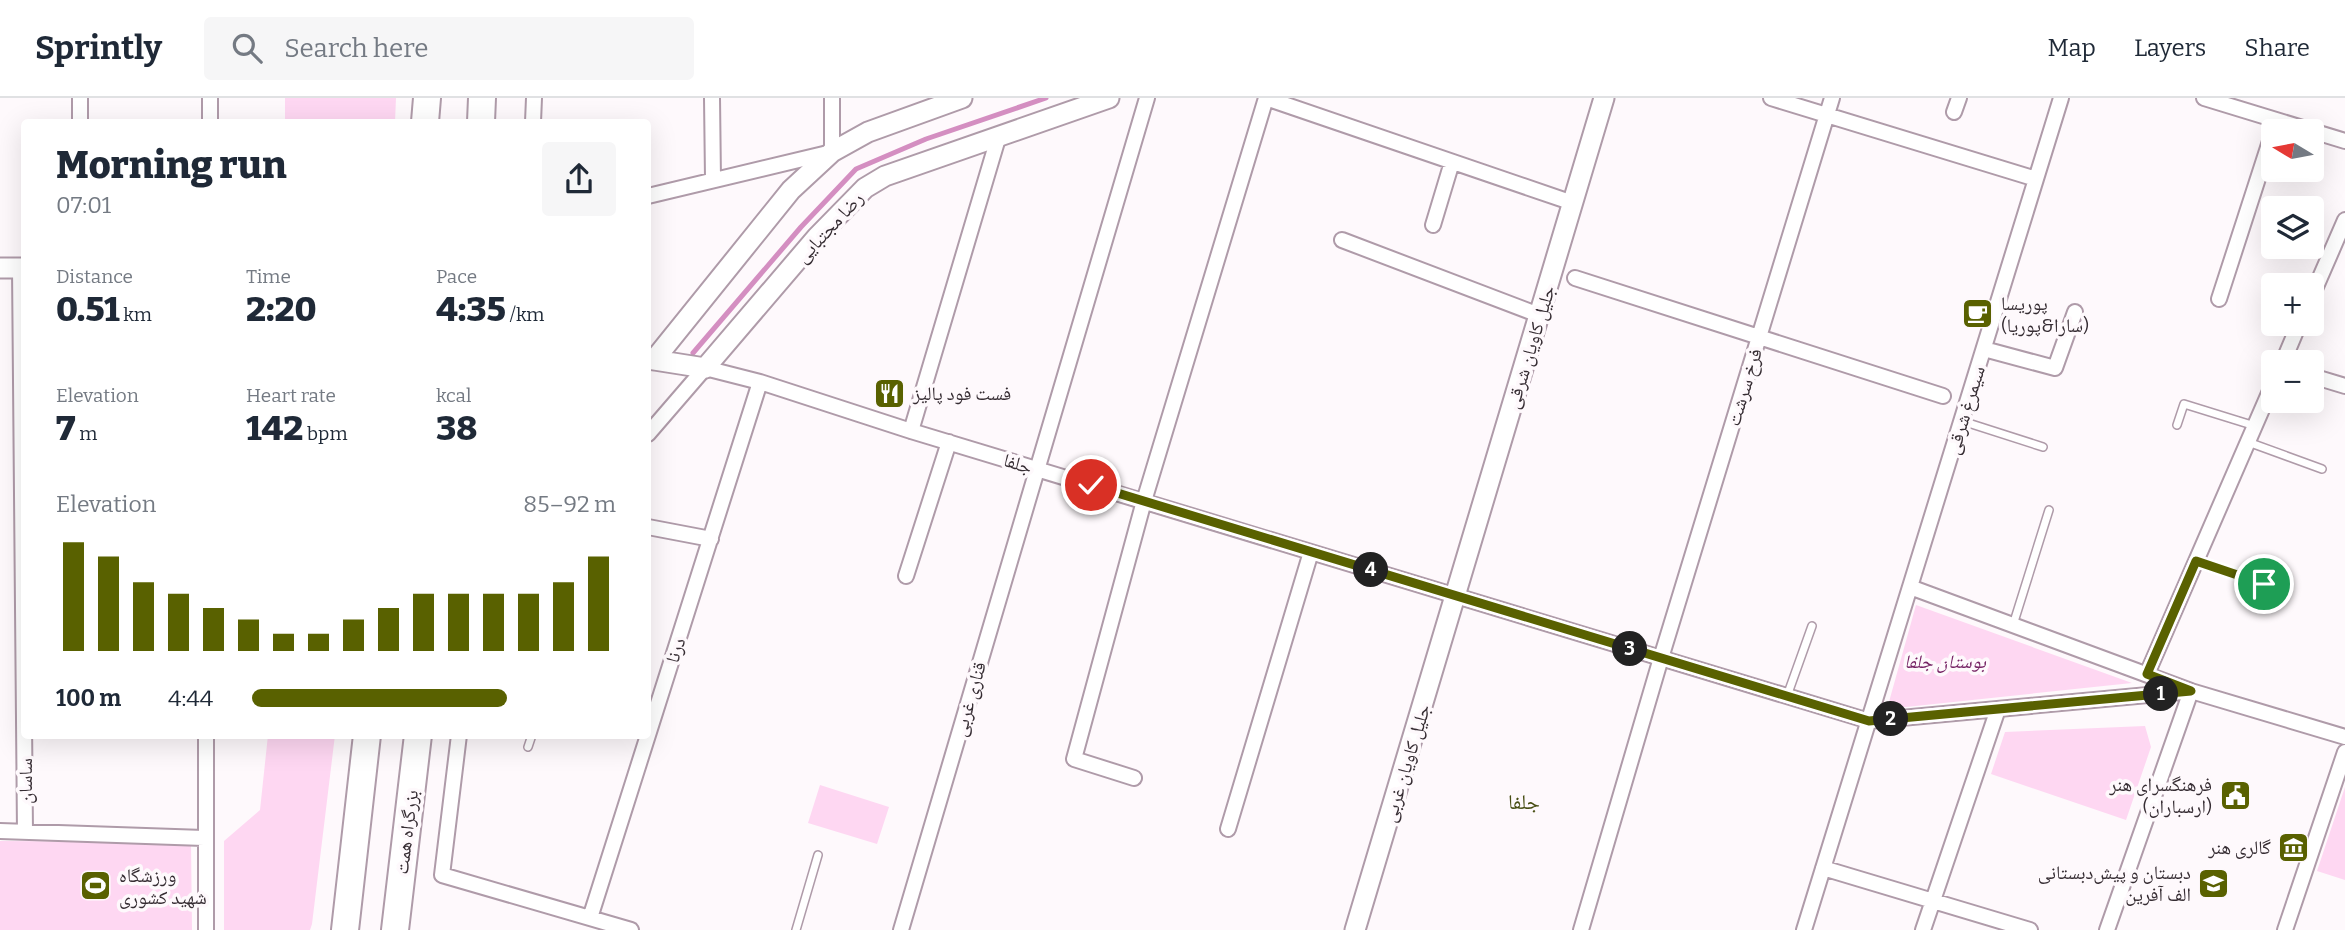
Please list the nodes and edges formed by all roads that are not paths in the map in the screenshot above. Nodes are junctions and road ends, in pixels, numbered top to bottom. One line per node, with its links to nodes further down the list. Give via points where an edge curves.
1 (80, 98): 18 (street)
2 (210, 98): 19 (street)
3 (426, 98): 20 (highway)
4 (482, 98): 21 (highway)
5 (534, 98): 22 (street)
6 (712, 98): 30 (street)
7 (832, 98): 27 (street)
8 (962, 98): 27 (main road, via 868,132)
9 (1109, 98): 24 (main road, رضا مجتبایی)
10 (1147, 98): 63 (street, قناری غربی)
11 (1266, 98): 28 (street); 64 (street)
12 (1604, 98): 33 (main road, جلیل کاویان شرقی)
13 (1771, 98): 17 (street)
14 (1832, 98): 17 (street, فرخ سرشت)
15 (2061, 98): 31 (street, سیمرغ شرقی)
16 (2204, 98): 23 (street)
17 (1827, 115): 31 (street); 44 (street, فرخ سرشت)
18 (80, 119)
19 (210, 119)
20 (425, 119)
21 (481, 119)
22 (533, 119)
23 (2261, 122)
24 (999, 135): 48 (main road, رضا مجتبایی, via 885,176 865,188); 58 (street)
25 (2324, 137): 26 (street)
26 (2345, 141)
27 (832, 152): 30 (street); 46 (main road, via 791,190)
28 (1452, 162): 33 (street); 35 (street)
29 (2261, 171): 41 (street)
30 (713, 179): 32 (street)
31 (2036, 179): 45 (street, سیمرغ شرقی)
32 (651, 195)
33 (1573, 203): 43 (main road, جلیل کاویان شرقی)
34 (2345, 220): 39 (street)
35 (1433, 225)
36 (1342, 240): 43 (street)
37 (0, 268): 38 (main road)
38 (21, 268)
39 (2322, 273)
40 (1575, 278): 44 (street)
41 (2219, 299)
42 (2076, 313): 45 (street, via 2055,368)
43 (1539, 315): 73 (main road, جلیل کاویان شرقی)
44 (1759, 337): 52 (street); 76 (street, فرخ سرشت)
45 (1984, 349): 54 (street, سیمرغ شرقی)
46 (651, 361)
47 (651, 362): 48 (main road, جلفا)
48 (705, 368): 50 (street, جلفا); 57 (street)
49 (2324, 380): 51 (street)
50 (760, 382): 58 (street, جلفا); 67 (street, درنا)
51 (2345, 386)
52 (1943, 396)
53 (2261, 412): 56 (street)
54 (1962, 421): 61 (lane); 72 (street, سیمرغ شرقی)
55 (2177, 425): 56 (lane, via 2184,404)
56 (2255, 426): 60 (street)
57 (651, 431)
58 (911, 431): 59 (street, جلفا)
59 (949, 442): 63 (street, جلفا); 70 (street)
60 (2248, 442): 62 (lane); 69 (street)
61 (2043, 447)
62 (2322, 468)
63 (1037, 469): 64 (street, جلفا); 109 (street, قناری غربی)
64 (1144, 501): 68 (street, جلفا); 93 (street, via 1074,759)
65 (2049, 510): 74 (lane)
66 (651, 528): 67 (street)
67 (711, 539): 82 (street, درنا)
68 (1311, 552): 73 (street, جلفا); 94 (street)
69 (2196, 561): 71 (lane); 77 (street)
70 (906, 576)
71 (2264, 584)
72 (1910, 587): 74 (street); 81 (street, سیمرغ شرقی)
73 (1456, 596): 76 (street, جلفا); 110 (main road, جلیل کاویان غربی)
74 (2013, 625): 77 (street)
75 (1812, 626): 79 (lane)
76 (1661, 658): 79 (street, جلفا); 111 (street, فرخ سرشت)
77 (2147, 674): 78 (street)
78 (2191, 691): 80 (street); 83 (street); 115 (street)
79 (1787, 696): 81 (street, جلفا)
80 (1998, 709): 81 (street); 101 (street)
81 (1869, 721): 100 (street, سیمرغ شرقی)
82 (651, 727)
83 (2345, 737)
84 (25, 739): 96 (street, ساسان)
85 (206, 739): 97 (street)
86 (367, 739): 99 (highway)
87 (418, 739): 106 (highway, بزرگراه همت)
88 (459, 739): 102 (street, via 442,876)
89 (531, 739): 91 (lane)
90 (647, 739): 102 (street, درنا)
91 (528, 747)
92 (2345, 752): 116 (street)
93 (1134, 778)
94 (1228, 829)
95 (0, 831): 96 (street)
96 (25, 832): 97 (street)
97 (205, 838): 103 (street)
98 (818, 855): 108 (lane)
99 (354, 864): 104 (highway); 105 (highway)
100 (1823, 868): 101 (street); 112 (street, سیمرغ شرقی)
101 (1933, 901): 113 (street); 114 (street)
102 (590, 918): 107 (street)
103 (206, 930)
104 (332, 930)
105 (345, 930)
106 (395, 930)
107 (631, 930)
108 (796, 930)
109 (901, 930)
110 (1355, 930)
111 (1581, 930)
112 (1804, 930)
113 (1923, 930)
114 (2029, 930)
115 (2108, 930)
116 (2285, 930)

